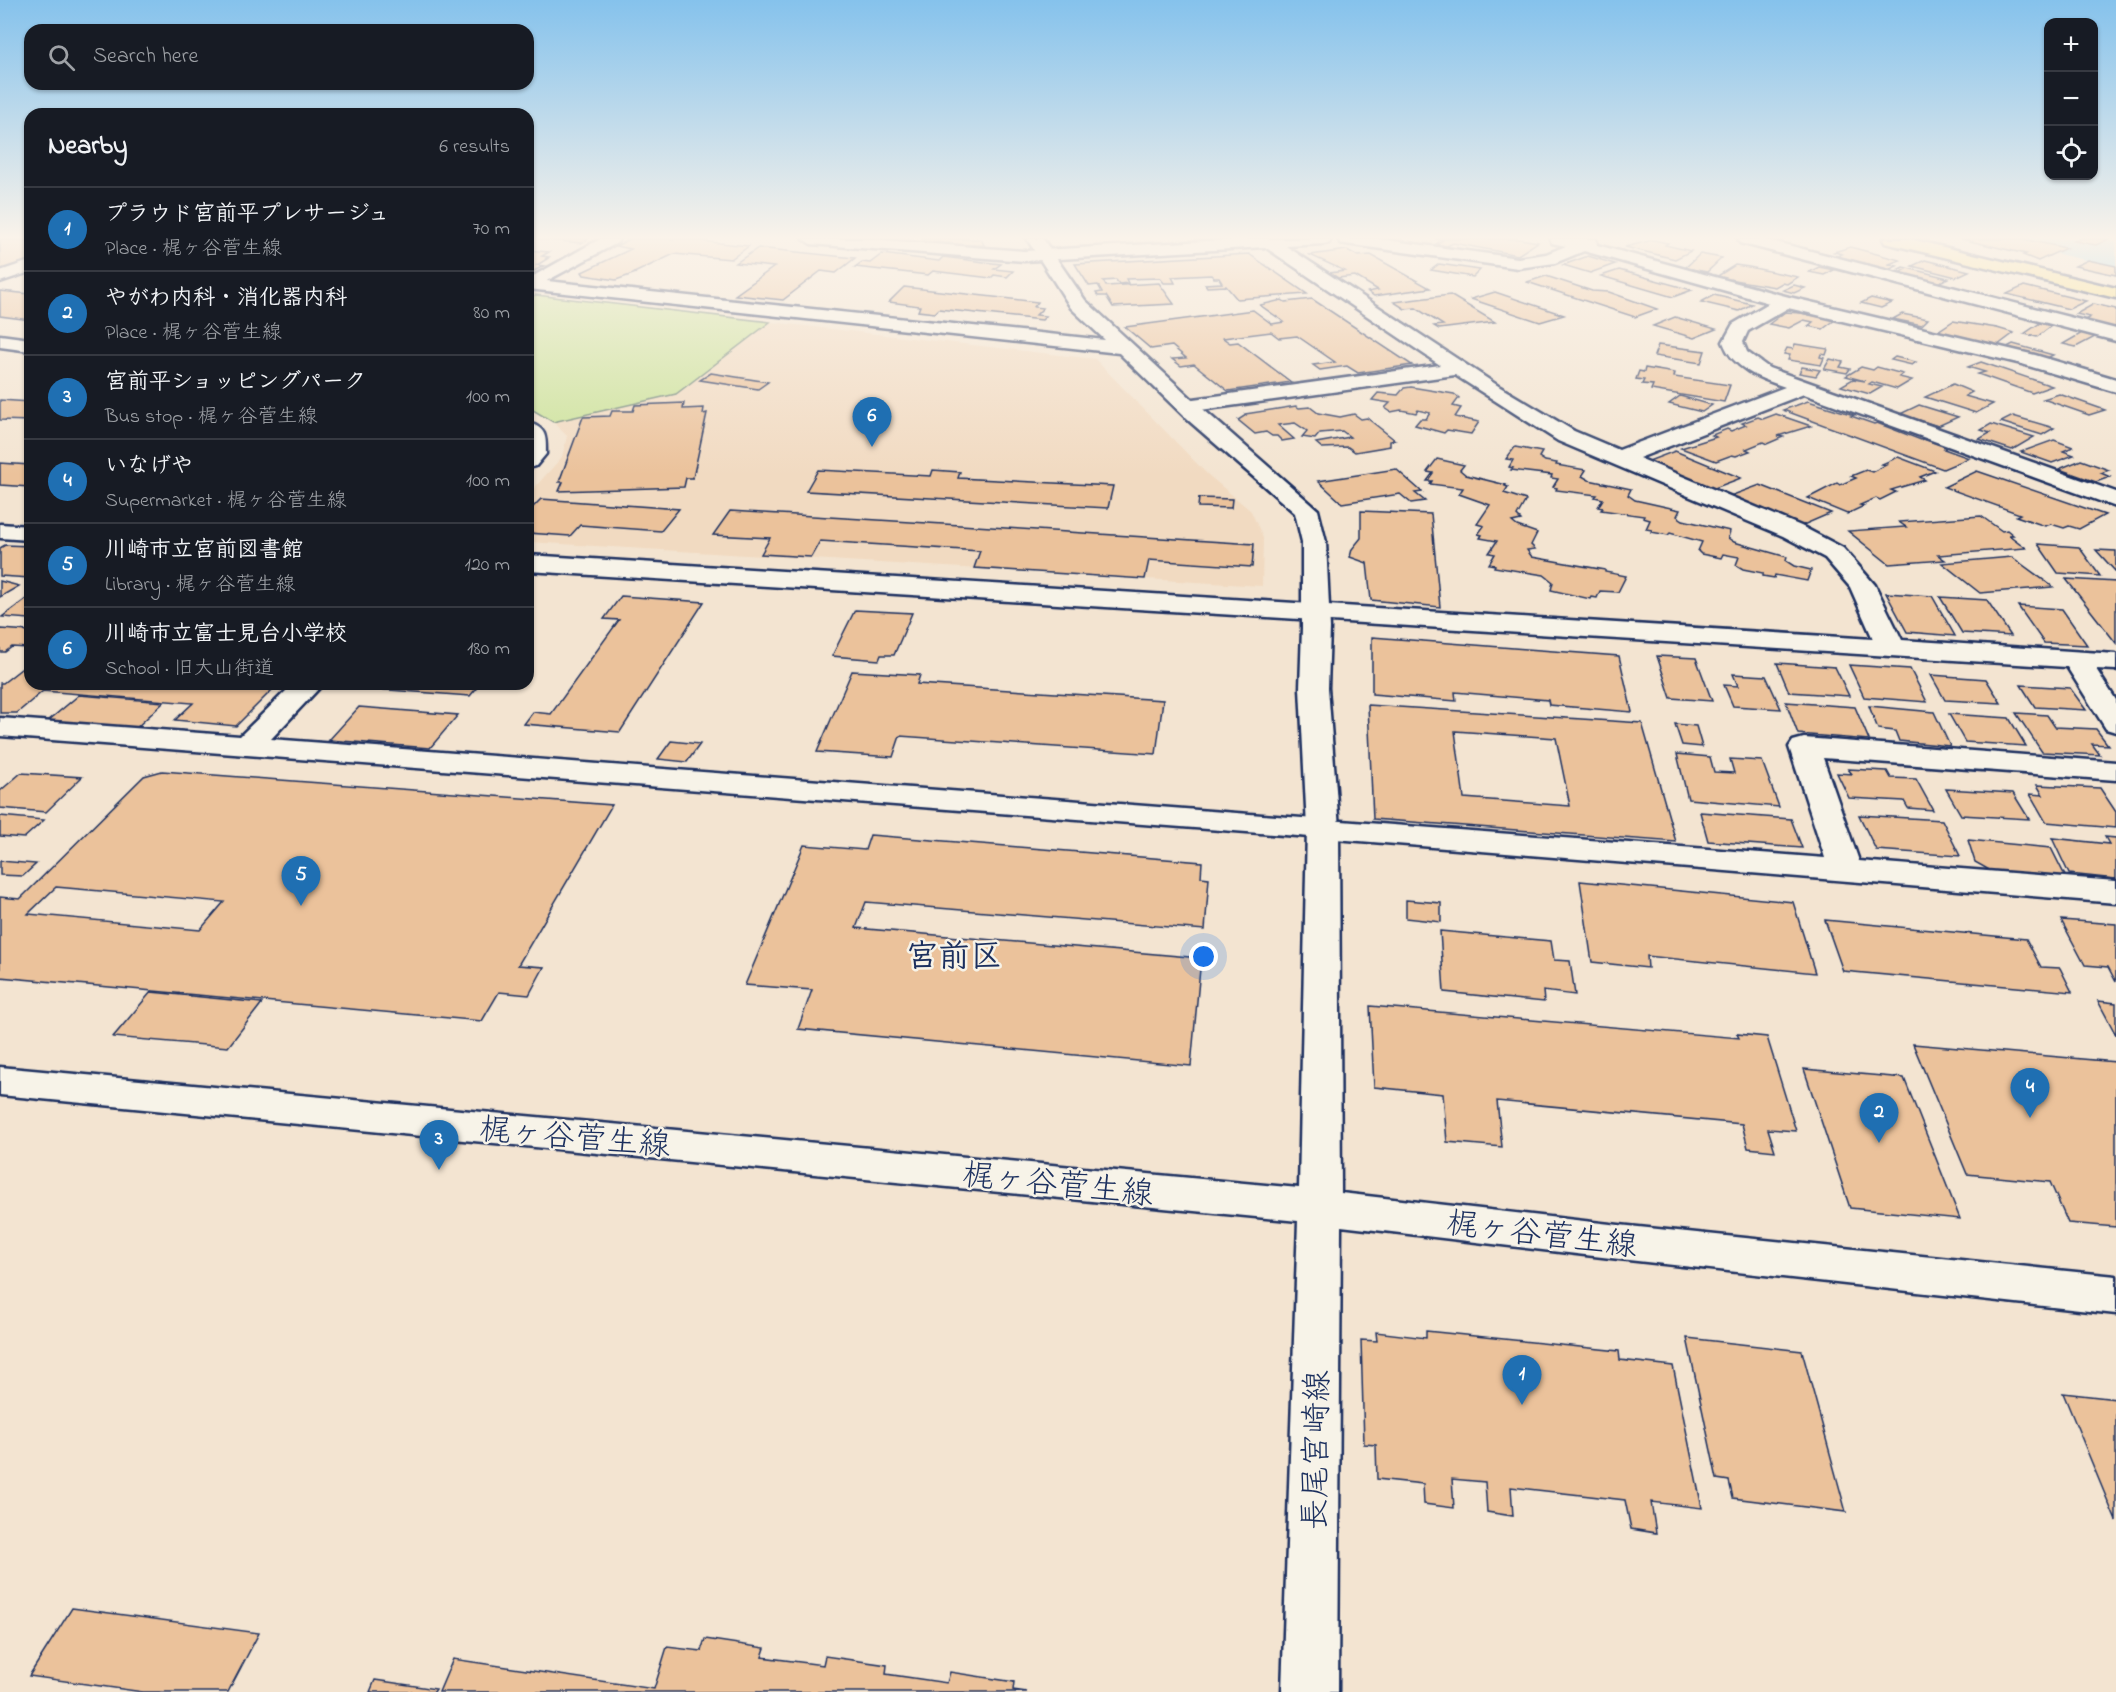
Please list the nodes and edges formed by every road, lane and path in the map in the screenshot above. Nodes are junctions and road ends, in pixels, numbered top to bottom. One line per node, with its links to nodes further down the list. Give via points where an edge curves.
1 (840, 318): 10 (street)
2 (1092, 318): 10 (street, 長尾宮崎線)
3 (1383, 318): 11 (street)
4 (1757, 318): 13 (street, via 1740,328 1733,342 1738,355)
5 (1853, 318): 12 (street, via 2028,359)
6 (2051, 318): 7 (street)
7 (2116, 335)
8 (0, 341): 9 (street)
9 (24, 344)
10 (1123, 348): 14 (street, 長尾宮崎線)
11 (1458, 368): 14 (street); 17 (street, via 1566,436)
12 (2116, 386)
13 (1801, 388): 17 (street); 18 (street)
14 (1186, 406): 22 (street, 長尾宮崎線, via 1306,510 1314,542)
15 (534, 433): 16 (street)
16 (534, 455)
17 (1619, 458): 23 (street, via 1792,531 1834,553 1862,585)
18 (2116, 501)
19 (0, 531): 20 (street)
20 (24, 532)
21 (534, 563): 22 (street)
22 (1316, 611): 23 (street); 31 (street, 長尾宮崎線, via 1314,688)
23 (1891, 647): 24 (street)
24 (2076, 660): 25 (street); 27 (street)
25 (2116, 662)
26 (303, 690): 29 (street)
27 (2116, 723)
28 (0, 727): 29 (street)
29 (246, 747): 31 (street)
30 (2116, 771): 32 (street, via 1804,747)
31 (1323, 828): 32 (street); 35 (street, 長尾宮崎線)
32 (1845, 869): 33 (street)
33 (2116, 892)
34 (0, 1081): 35 (street, 梶ヶ谷菅生線)
35 (1321, 1208): 36 (street, 梶ヶ谷菅生線); 37 (street, 長尾宮崎線)
36 (2116, 1295)
37 (1311, 1692)

